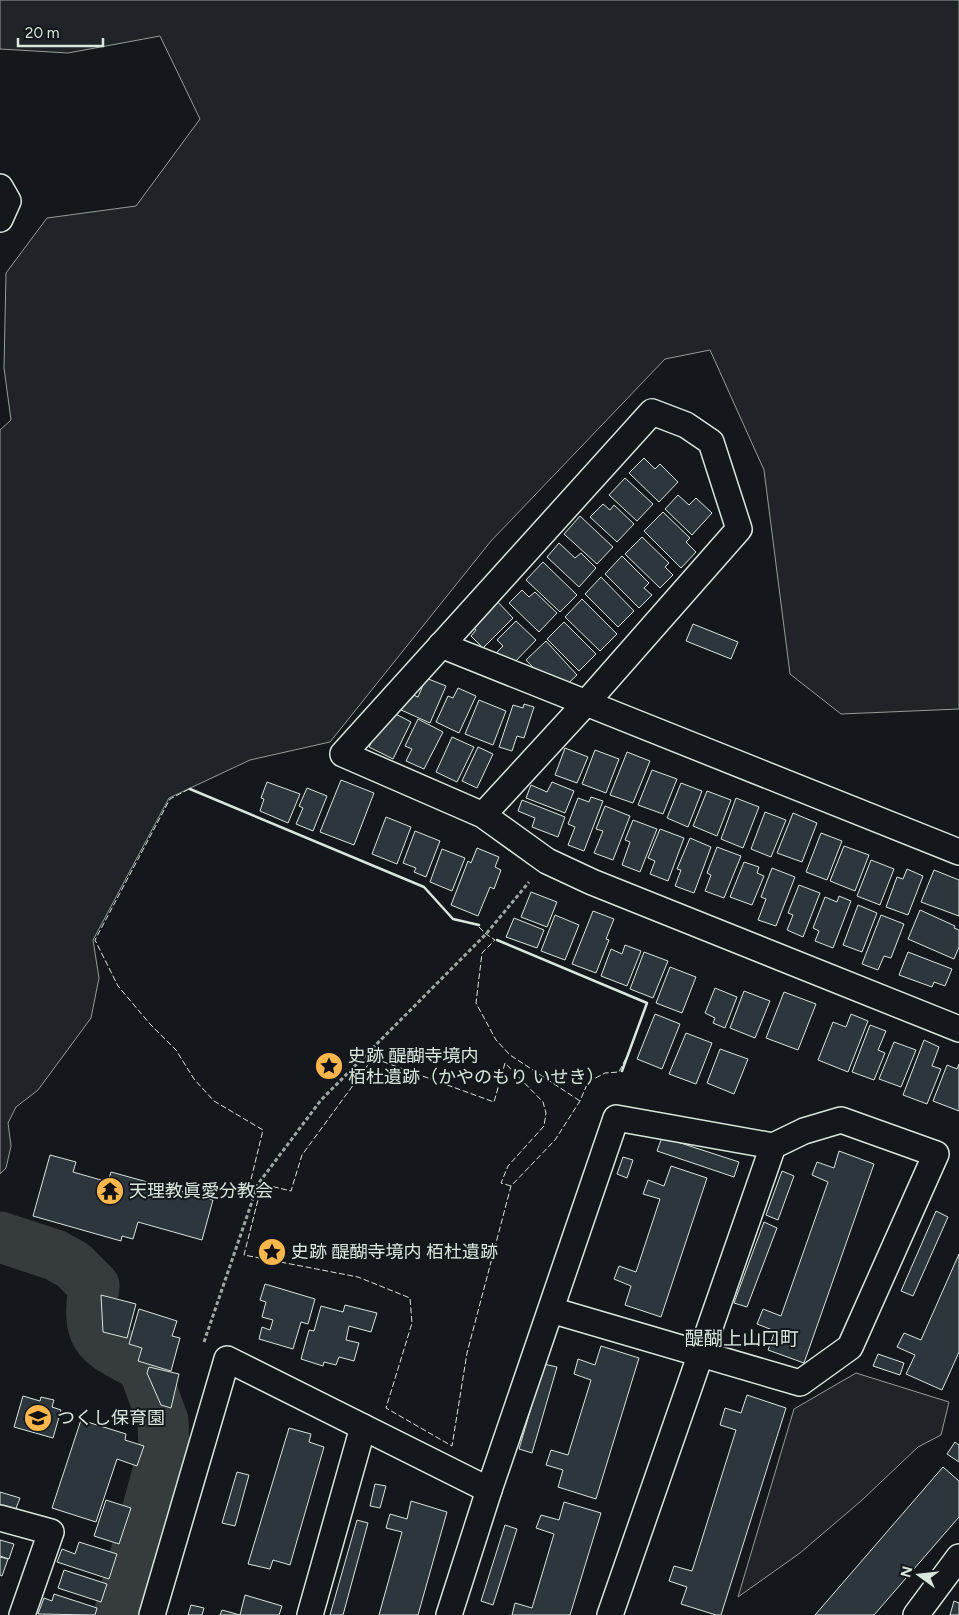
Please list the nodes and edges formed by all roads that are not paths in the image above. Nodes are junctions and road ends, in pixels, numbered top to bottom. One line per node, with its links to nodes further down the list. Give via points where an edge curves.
1 (0, 187): 2 (street, via 8,201)
2 (0, 219)
3 (441, 645): 4 (street); 4 (street, via 652,412 686,424 711,442 739,529); 5 (street, via 343,754)
4 (586, 703): 5 (street); 6 (street)
5 (483, 815): 7 (street, via 547,861 592,882)
6 (959, 852)
7 (959, 1028)
8 (773, 1146): 9 (street, via 616,1118); 10 (street); 10 (street, via 804,1131 841,1120 936,1154 850,1347 800,1383)
9 (551, 1310): 10 (street); 12 (street)
10 (700, 1354): 19 (street)
11 (363, 1426): 12 (street); 16 (street, via 227,1359); 17 (street)
12 (489, 1490): 18 (street)
13 (0, 1518): 15 (street, via 50,1532)
14 (959, 1557): 20 (street)
15 (22, 1615)
16 (152, 1615)
17 (310, 1615)
18 (449, 1615)
19 (610, 1615)
20 (916, 1615)

